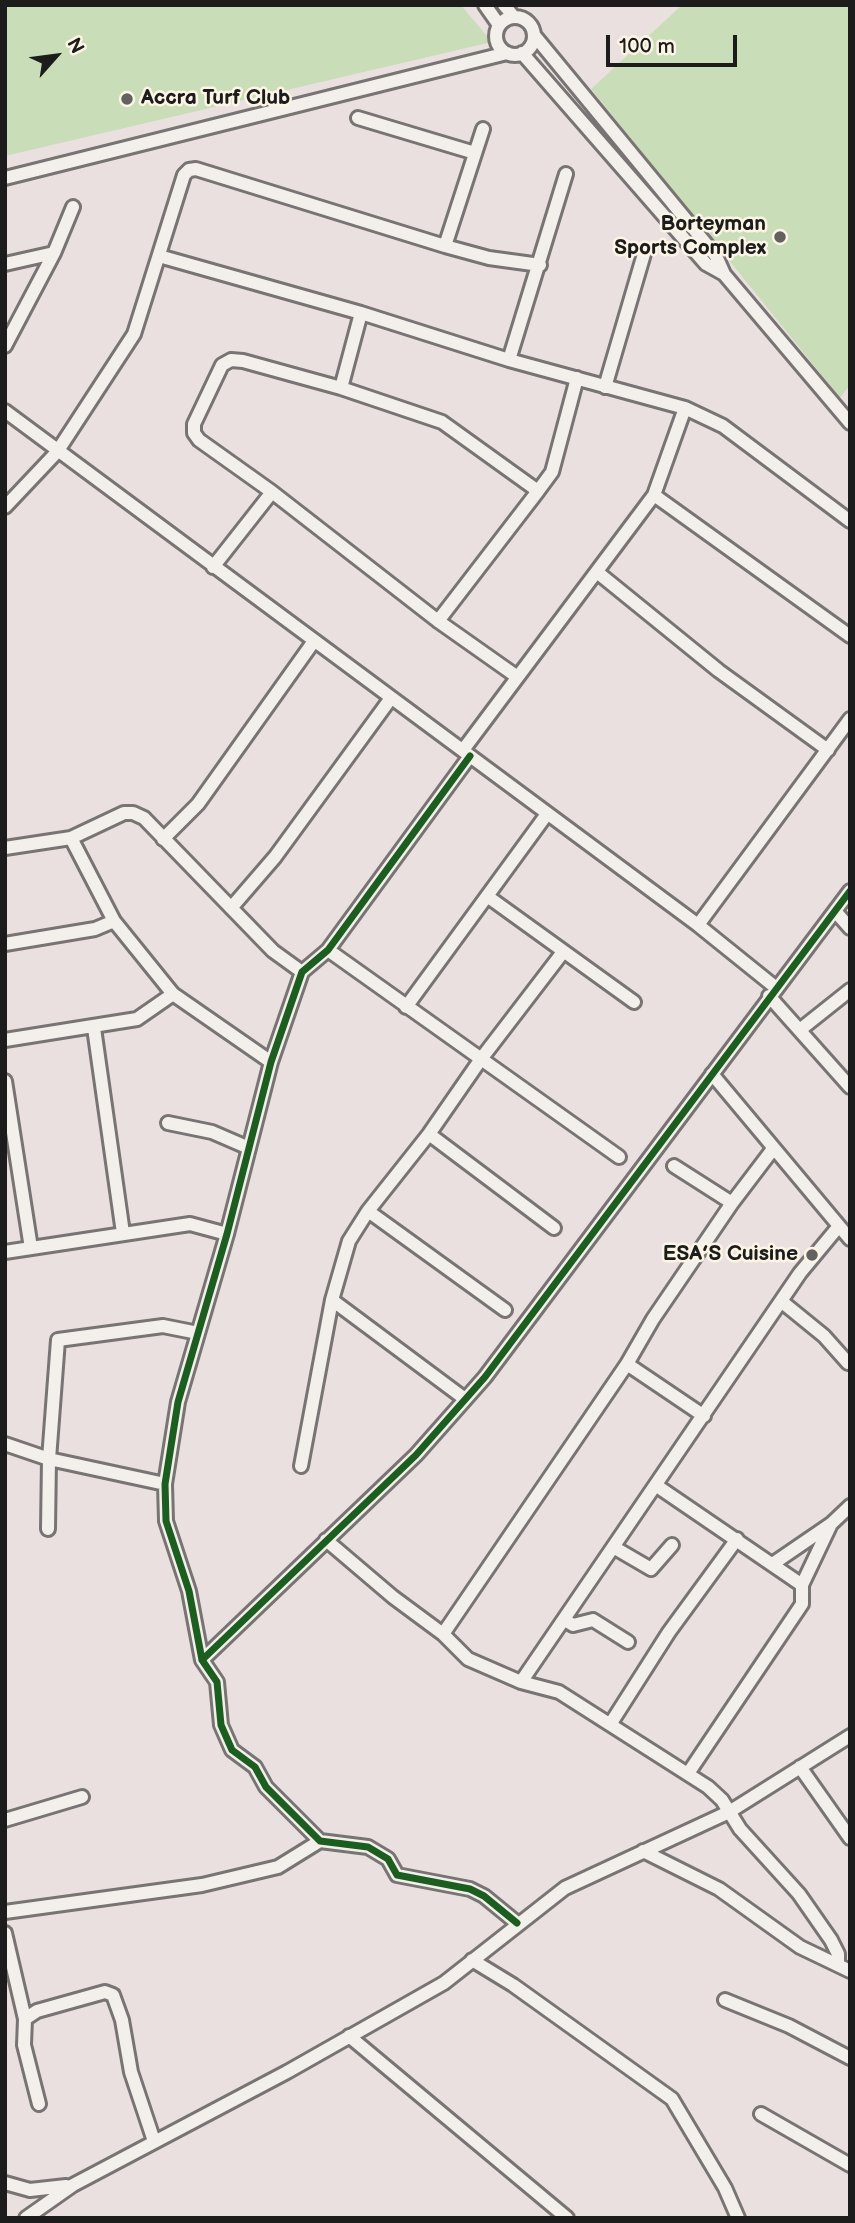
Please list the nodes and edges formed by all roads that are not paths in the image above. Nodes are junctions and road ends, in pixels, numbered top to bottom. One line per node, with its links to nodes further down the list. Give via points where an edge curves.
1 (485, 5): 4 (street)
2 (504, 5): 3 (street)
3 (513, 17): 4 (street); 5 (street, via 525,20)
4 (499, 25): 6 (street, via 496,40)
5 (534, 35): 7 (street); 20 (street, via 716,256)
6 (507, 53): 7 (street); 12 (street)
7 (522, 54): 20 (street, via 706,264)
8 (358, 118): 10 (street)
9 (483, 129): 10 (street)
10 (475, 153): 14 (street)
11 (566, 174): 19 (street)
12 (5, 178)
13 (73, 207): 15 (street)
14 (445, 246): 17 (street, via 196,169 184,175); 19 (street)
15 (54, 253): 18 (street); 22 (street)
16 (644, 254): 25 (street)
17 (159, 256): 21 (street); 30 (street, via 134,334)
18 (5, 264)
19 (540, 265): 23 (street)
20 (724, 274): 29 (street)
21 (361, 313): 23 (street); 26 (street)
22 (5, 346)
23 (509, 360): 24 (street)
24 (577, 378): 25 (street); 31 (street, via 552,472)
25 (605, 387): 27 (street)
26 (341, 388): 31 (street, via 442,422); 32 (street, via 243,361 222,365 194,433)
27 (685, 408): 33 (street); 35 (street, via 723,426)
28 (5, 411): 30 (street)
29 (850, 423)
30 (57, 452): 34 (street); 36 (street)
31 (538, 491): 38 (street)
32 (272, 492): 36 (street); 38 (street)
33 (654, 495): 37 (street); 39 (street)
34 (5, 507)
35 (850, 521)
36 (213, 567): 40 (street)
37 (597, 572): 41 (street); 44 (street, via 719,671)
38 (438, 621): 41 (street)
39 (850, 636)
40 (314, 642): 42 (street); 48 (street, via 198,804)
41 (516, 676): 45 (street)
42 (391, 698): 45 (street); 52 (street, via 275,858)
43 (850, 719): 44 (street)
44 (828, 750): 55 (street)
45 (466, 753): 46 (street); 58 (street)
46 (547, 814): 51 (street); 55 (street)
47 (71, 838): 48 (street, via 124,813 144,818); 49 (street); 54 (street)
48 (163, 839): 52 (street)
49 (5, 848)
50 (850, 891): 53 (street)
51 (487, 896): 59 (street); 65 (street)
52 (231, 908): 60 (street, via 273,951)
53 (835, 911): 56 (street); 62 (street)
54 (114, 921): 57 (street, via 95,929); 63 (street)
55 (698, 925): 62 (street)
56 (850, 929)
57 (5, 944)
58 (328, 950): 60 (street); 65 (street)
59 (563, 952): 64 (street); 69 (street)
60 (302, 972): 70 (street)
61 (850, 990): 67 (street)
62 (772, 991): 67 (street); 71 (street)
63 (173, 994): 66 (street, via 137,1019); 70 (street)
64 (634, 1002)
65 (406, 1007): 69 (street)
66 (94, 1028): 68 (street); 85 (street)
67 (801, 1029): 73 (street)
68 (5, 1040)
69 (481, 1059): 75 (street); 79 (street)
70 (271, 1062): 76 (street)
71 (712, 1074): 77 (street); 96 (street, via 524,1328)
72 (5, 1081): 78 (street)
73 (850, 1087)
74 (168, 1123): 76 (street, via 212,1132)
75 (429, 1134): 82 (street); 84 (street)
76 (249, 1148): 86 (street)
77 (773, 1149): 81 (street); 83 (street)
78 (10, 1150): 88 (street)
79 (619, 1157)
80 (674, 1166): 81 (street)
81 (732, 1203): 95 (street)
82 (368, 1211): 90 (street, via 349,1241); 92 (street)
83 (839, 1226): 87 (street); 91 (street)
84 (554, 1228)
85 (123, 1233): 86 (street, via 190,1224); 88 (street)
86 (227, 1234): 93 (street)
87 (850, 1239)
88 (31, 1248): 89 (street)
89 (5, 1252)
90 (332, 1300): 96 (street); 100 (street)
91 (781, 1301): 94 (street, via 824,1336); 97 (street)
92 (505, 1310)
93 (198, 1333): 99 (street, via 163,1326 58,1340); 101 (street, via 178,1402)
94 (848, 1363)
95 (627, 1364): 97 (street); 113 (street)
96 (465, 1399): 106 (street, via 416,1455)
97 (704, 1416): 102 (street)
98 (5, 1444): 99 (street)
99 (50, 1459): 101 (street); 105 (street)
100 (301, 1466)
101 (165, 1483): 115 (street, via 166,1521 189,1591)
102 (656, 1486): 107 (street); 109 (street)
103 (850, 1506): 104 (street)
104 (831, 1524): 110 (street); 111 (street)
105 (48, 1530)
106 (326, 1539): 113 (street); 115 (street)
107 (737, 1539): 110 (street); 117 (street, via 669,1632)
108 (672, 1545): 109 (street, via 651,1569)
109 (615, 1548): 112 (street)
110 (774, 1563): 111 (street)
111 (802, 1585): 120 (street, via 802,1604)
112 (565, 1620): 114 (street, via 573,1625 593,1620); 116 (street)
113 (443, 1634): 116 (street, via 468,1659)
114 (628, 1642)
115 (202, 1660): 125 (street, via 217,1682 221,1725 232,1750 255,1768 266,1787)
116 (521, 1682): 117 (street, via 559,1692)
117 (611, 1723): 120 (street)
118 (850, 1736): 119 (street)
119 (800, 1768): 122 (street); 124 (street)
120 (689, 1772): 122 (street, via 722,1800)
121 (82, 1797): 123 (street)
122 (729, 1812): 126 (street); 131 (street, via 808,1907)
123 (5, 1820)
124 (850, 1838)
125 (320, 1841): 127 (street, via 278,1867 202,1885); 128 (street, via 368,1847 388,1859 397,1875 470,1889)
126 (643, 1852): 128 (street, via 565,1888); 131 (street, via 719,1889 800,1947)
127 (5, 1912)
128 (517, 1923): 130 (street)
129 (5, 1933): 133 (street)
130 (472, 1961): 134 (street, via 444,1983); 144 (street, via 513,1985 672,2099)
131 (844, 1968)
132 (725, 2000): 135 (street)
133 (25, 2019): 136 (street, via 24,2045); 138 (street, via 37,2011 105,1992 113,1995)
134 (349, 2036): 138 (street); 143 (street)
135 (850, 2058)
136 (38, 2104)
137 (761, 2113): 139 (street)
138 (154, 2141): 141 (street)
139 (850, 2165)
140 (5, 2183): 141 (street, via 30,2190)
141 (73, 2185): 142 (street)
142 (26, 2218)
143 (566, 2218)
144 (738, 2218)

